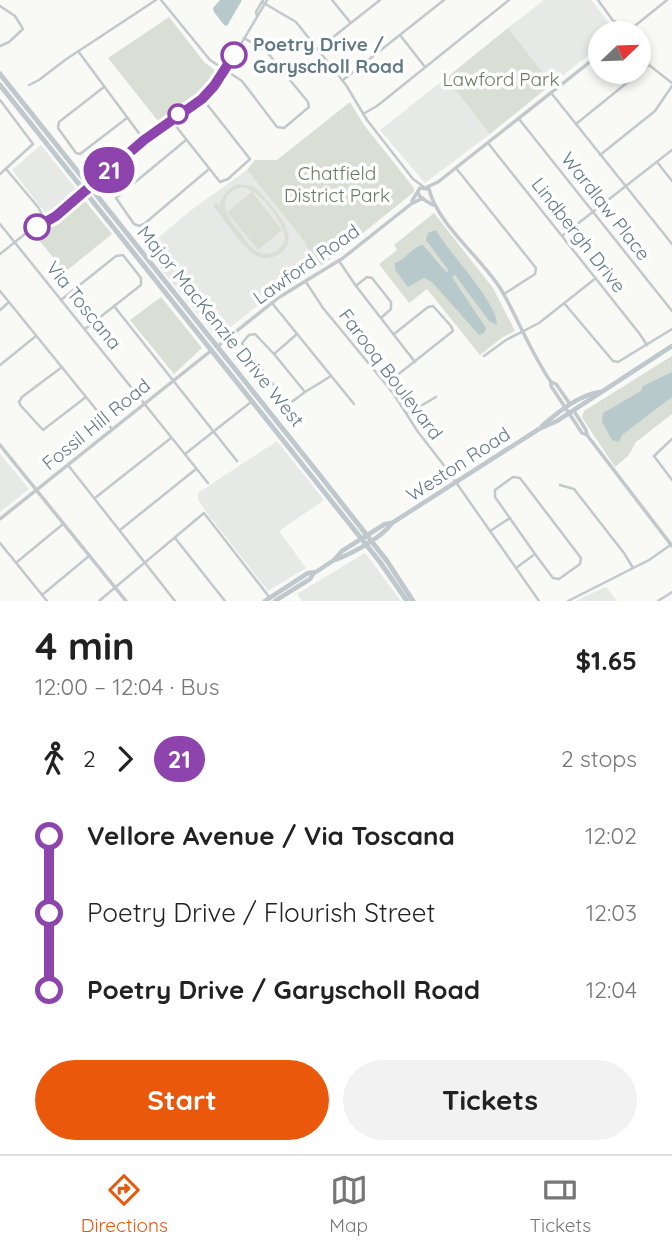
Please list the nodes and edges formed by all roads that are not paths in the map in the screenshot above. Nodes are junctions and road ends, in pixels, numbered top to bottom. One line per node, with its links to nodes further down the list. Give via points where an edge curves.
1 (158, 0): 17 (street); 21 (street, via 210,61)
2 (332, 0): 12 (street)
3 (380, 0): 12 (street)
4 (444, 0): 13 (street)
5 (509, 0): 19 (street)
6 (597, 0): 10 (street)
7 (667, 0): 11 (street)
8 (264, 1): 14 (street); 16 (street, via 296,22)
9 (0, 6): 15 (street, via 15,16 23,29)
10 (615, 21)
11 (640, 21)
12 (351, 23): 16 (street)
13 (400, 35): 19 (street); 23 (street)
14 (244, 38): 21 (street); 21 (street, via 271,56 309,107 284,128 277,127 242,81)
15 (0, 46)
16 (318, 49): 23 (street)
17 (78, 51): 26 (street); 28 (street)
18 (588, 64): 29 (street)
19 (425, 66): 32 (street)
20 (651, 67): 27 (street)
21 (225, 71): 30 (street)
22 (0, 74): 50 (main road, Major MacKenzie Drive West)
23 (343, 80): 32 (street)
24 (625, 84): 36 (street)
25 (0, 85): 53 (main road, Major MacKenzie Drive West)
26 (29, 85)
27 (672, 85): 41 (street, via 655,111)
28 (104, 88): 33 (street); 33 (street, via 60,122 58,128 76,153)
29 (551, 93): 34 (street); 36 (street)
30 (202, 99): 35 (street); 45 (street, via 250,159 220,182)
31 (0, 100): 44 (street, via 33,144)
32 (363, 114): 47 (street)
33 (127, 118): 37 (street)
34 (519, 118): 39 (street); 59 (street, Wardlaw Place)
35 (171, 120): 37 (street); 38 (street)
36 (576, 124): 41 (street)
37 (144, 140): 50 (street)
38 (186, 140): 45 (street); 45 (street, via 116,198 126,214 134,224 144,224)
39 (488, 143): 43 (street); 62 (street, Lindbergh Drive)
40 (672, 150): 42 (street)
41 (600, 155): 52 (street)
42 (657, 162): 48 (street); 52 (street)
43 (456, 168): 49 (street); 71 (street, via 536,268 524,283)
44 (6, 169): 46 (street); 60 (street)
45 (209, 169)
46 (0, 174)
47 (413, 178): 51 (street); 54 (street)
48 (672, 181)
49 (438, 182): 51 (street); 55 (street)
50 (90, 187): 53 (street); 88 (main road, Major MacKenzie Drive West)
51 (425, 187): 54 (street, Lawford Road); 55 (street)
52 (626, 187): 59 (street); 64 (street)
53 (84, 192): 60 (street); 89 (main road, Major MacKenzie Drive West)
54 (418, 192): 56 (street); 57 (street, Lawford Road)
55 (430, 194): 56 (street, Lawford Road); 58 (street)
56 (423, 199): 57 (street, Lawford Road); 58 (street)
57 (411, 204): 66 (street, Lawford Road)
58 (435, 206): 71 (street)
59 (593, 212): 62 (street); 78 (street, Wardlaw Place)
60 (46, 222): 63 (street)
61 (0, 225): 63 (street, Via Toscana)
62 (562, 236): 67 (street, Lindbergh Drive)
63 (15, 242): 65 (street); 72 (street, Via Toscana)
64 (672, 244)
65 (0, 254)
66 (339, 261): 68 (street, Lawford Road); 69 (street)
67 (596, 278): 75 (street); 86 (street, Lindbergh Drive)
68 (306, 281): 74 (street, Lawford Road); 97 (street, Farooq Boulevard)
69 (356, 286): 79 (street); 79 (street, via 367,277 374,279 393,306)
70 (0, 291): 73 (street)
71 (504, 295): 82 (street)
72 (61, 300): 76 (street, via 120,254 142,282); 80 (street, Via Toscana)
73 (9, 302): 77 (street); 85 (street)
74 (272, 303): 83 (street); 88 (street, Lawford Road)
75 (564, 303): 82 (street); 86 (street, via 613,361)
76 (114, 306): 80 (street); 96 (street)
77 (0, 310)
78 (672, 312)
79 (381, 318): 84 (street)
80 (85, 329): 101 (street, Via Toscana)
81 (672, 329): 86 (street)
82 (522, 332): 91 (street); 104 (street)
83 (297, 334): 90 (street); 95 (street)
84 (394, 334): 92 (street); 92 (street, via 430,306 451,326 451,335)
85 (36, 336): 93 (street); 94 (street)
86 (647, 345)
87 (672, 346): 104 (main road, Weston Road)
88 (217, 347): 89 (street, Lawford Road); 127 (main road, Major MacKenzie Drive West)
89 (211, 351): 96 (street, Fossil Hill Road); 102 (main road, Major MacKenzie Drive West)
90 (274, 354): 98 (street); 98 (street, via 255,334 243,340 285,400 293,401)
91 (484, 356)
92 (415, 362): 97 (street)
93 (0, 365)
94 (62, 367): 99 (street); 99 (street, via 22,397 21,406 43,430)
95 (331, 376): 98 (street); 103 (street)
96 (173, 381): 101 (street, Fossil Hill Road); 107 (street)
97 (386, 384): 105 (street, Farooq Boulevard)
98 (305, 392)
99 (86, 397): 106 (street)
100 (436, 397): 105 (street)
101 (144, 404): 106 (street, Fossil Hill Road); 108 (street, Via Toscana)
102 (249, 404): 107 (street); 127 (main road, Major MacKenzie Drive West)
103 (354, 404)
104 (570, 409): 116 (main road, Weston Road); 129 (street, via 582,433)
105 (407, 414): 116 (street, Farooq Boulevard)
106 (112, 429): 113 (street, Fossil Hill Road)
107 (214, 431): 111 (street); 112 (street)
108 (171, 438): 111 (street, Via Toscana); 120 (street)
109 (672, 439): 115 (street, via 654,456)
110 (0, 445): 119 (street)
111 (185, 454): 114 (street, Via Toscana)
112 (237, 461)
113 (68, 465): 119 (street, Fossil Hill Road); 120 (street)
114 (196, 469): 117 (street, Via Toscana); 124 (street)
115 (672, 480)
116 (456, 482): 125 (street, Farooq Boulevard); 127 (main road, Weston Road)
117 (208, 483)
118 (560, 485): 135 (street, via 574,489)
119 (36, 490): 122 (street, Fossil Hill Road); 123 (street)
120 (95, 498): 124 (street)
121 (510, 518): 125 (street); 130 (street); 130 (street, via 495,490 513,477 520,478 581,558 580,565 559,579 553,578)
122 (0, 519)
123 (63, 524): 131 (street); 132 (street)
124 (120, 530): 133 (street)
125 (490, 531): 134 (street, Farooq Boulevard)
126 (174, 538): 133 (street); 139 (street, via 204,513); 144 (street)
127 (366, 539): 139 (main road, Weston Road); 145 (main road, Major MacKenzie Drive West); 146 (main road, Major MacKenzie Drive West)
128 (0, 542): 132 (street)
129 (672, 545): 135 (street)
130 (535, 554): 134 (street)
131 (89, 556): 136 (street); 138 (street)
132 (17, 562): 138 (street)
133 (145, 564): 136 (street); 143 (street)
134 (516, 568): 147 (street, Farooq Boulevard)
135 (633, 568): 148 (street)
136 (115, 588): 141 (street); 142 (street)
137 (672, 592): 149 (street)
138 (42, 595): 140 (street)
139 (270, 600)
140 (47, 601)
141 (99, 601)
142 (126, 601)
143 (175, 601)
144 (225, 601)
145 (407, 601)
146 (413, 601)
147 (539, 601)
148 (568, 601)
149 (658, 601)

